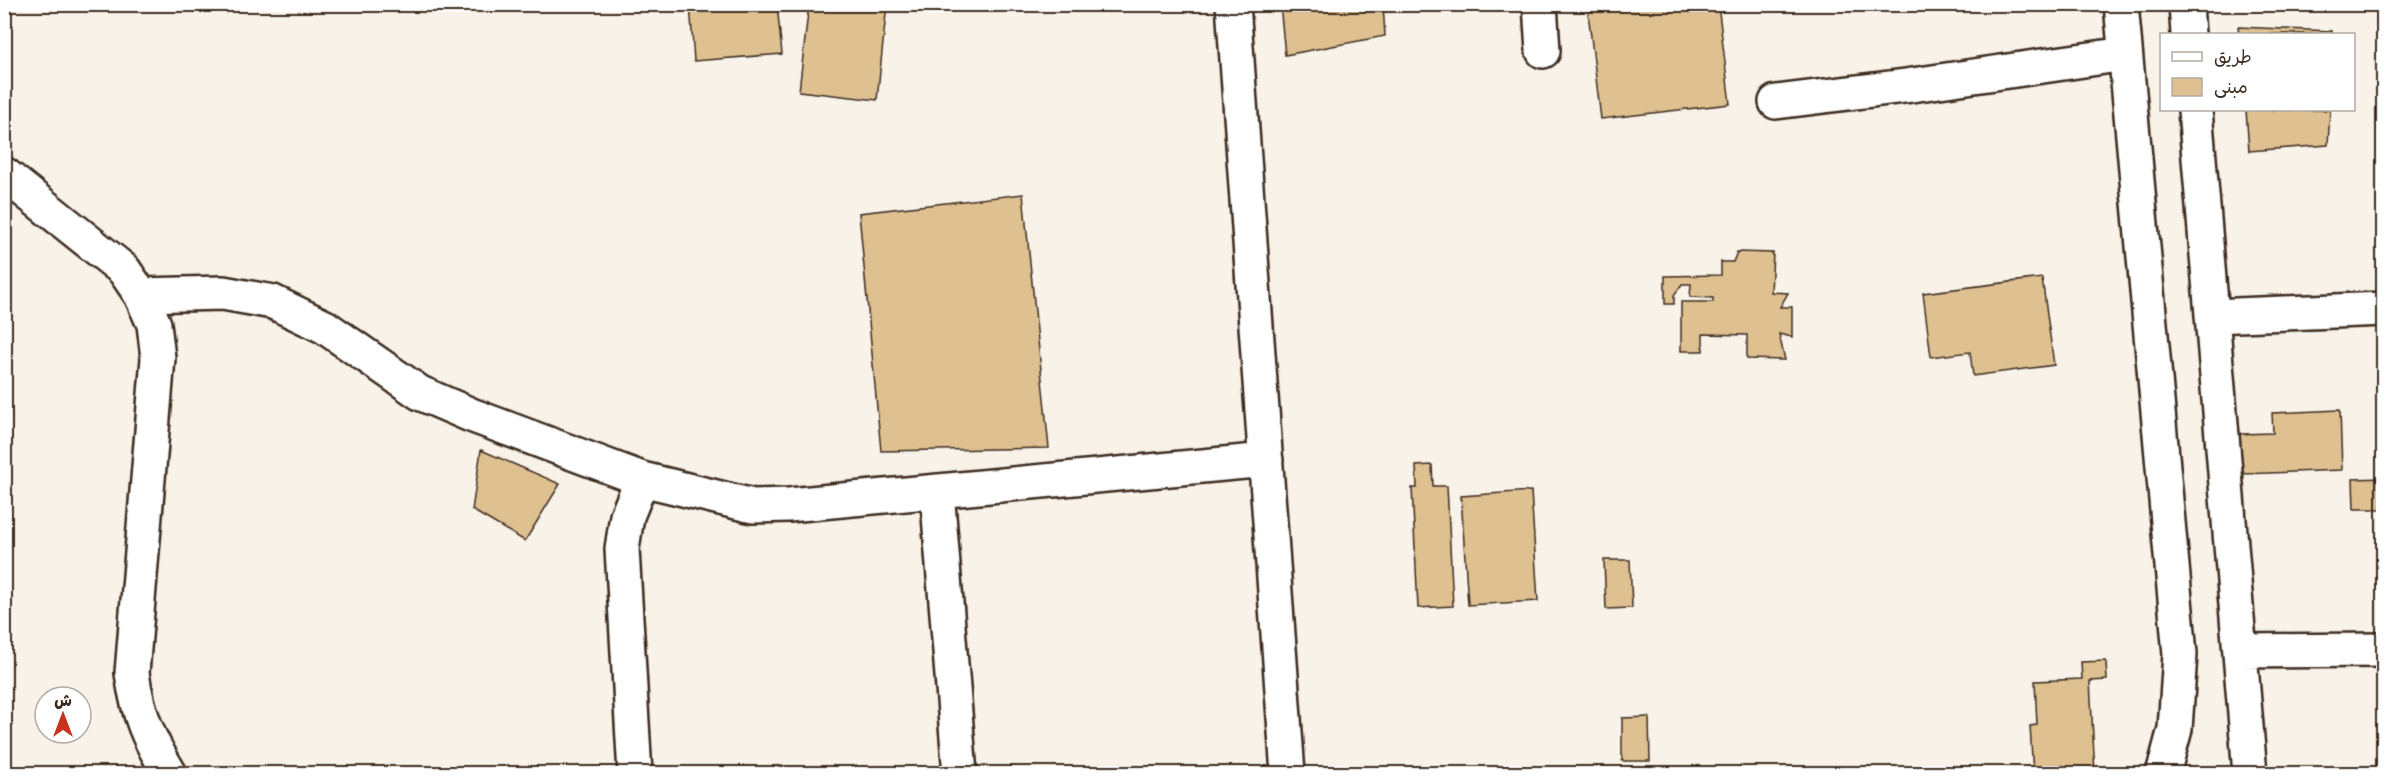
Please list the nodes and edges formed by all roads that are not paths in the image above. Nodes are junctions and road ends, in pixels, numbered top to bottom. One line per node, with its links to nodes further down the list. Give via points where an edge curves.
1 (1233, 4): 14 (street)
2 (1540, 4): 6 (street)
3 (2121, 4): 7 (street)
4 (2186, 4): 5 (street)
5 (2188, 33)
6 (1543, 51)
7 (2124, 54): 8 (street); 23 (street, via 2180,654 2175,729)
8 (1776, 102)
9 (2194, 111): 13 (street)
10 (4, 174): 11 (street, via 124,270)
11 (141, 294): 15 (street, via 224,293 273,302 325,327 420,393); 19 (street, via 154,324 158,358 132,673 136,704)
12 (2384, 309): 13 (street)
13 (2212, 316): 18 (street)
14 (1266, 460): 16 (street); 22 (street)
15 (642, 478): 16 (street, via 753,506); 20 (street, via 627,516 622,549)
16 (937, 491): 21 (street)
17 (2384, 650): 18 (street)
18 (2240, 651): 24 (street)
19 (170, 774)
20 (635, 774)
21 (960, 774)
22 (1288, 774)
23 (2163, 774)
24 (2250, 774)

